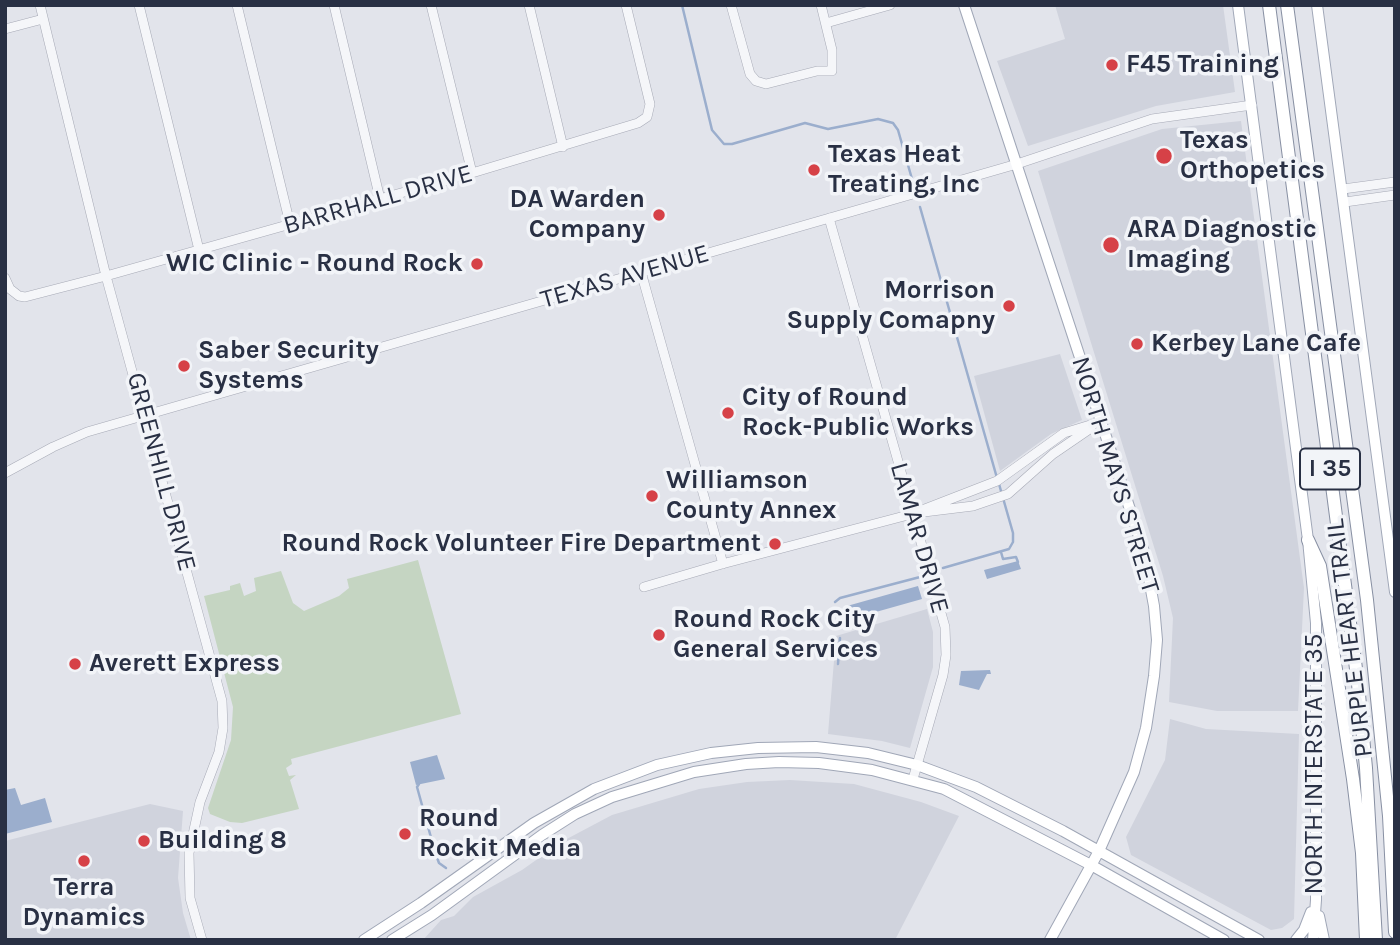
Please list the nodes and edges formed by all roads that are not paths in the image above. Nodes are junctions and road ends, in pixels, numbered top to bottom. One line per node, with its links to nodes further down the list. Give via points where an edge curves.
1 (40, 5): 16 (street, GREENHILL DRIVE)
2 (139, 5): 30 (street)
3 (237, 5): 29 (street)
4 (334, 5): 26 (street)
5 (431, 5): 22 (street)
6 (529, 5): 20 (street)
7 (626, 5): 20 (street, BARRHALL DRIVE, via 650,104 647,117)
8 (731, 5): 17 (street, via 750,74 761,83 832,71)
9 (821, 5): 17 (street)
10 (890, 5): 17 (street)
11 (964, 5): 21 (main road, NORTH MAYS STREET)
12 (1238, 5): 19 (main road, NORTH INTERSTATE 35)
13 (1269, 5): 60 (highway, PURPLE HEART TRAIL / I 35, via 1358,684)
14 (1287, 5): 48 (highway, PURPLE HEART TRAIL / I 35, via 1367,600 1389,816)
15 (1317, 5): 24 (main road)
16 (44, 19): 18 (street); 32 (street, GREENHILL DRIVE)
17 (826, 23)
18 (5, 29)
19 (1252, 105): 21 (street, TEXAS AVENUE, via 1152,119); 38 (main road, NORTH INTERSTATE 35)
20 (563, 147): 22 (street, BARRHALL DRIVE)
21 (1017, 164): 28 (street, TEXAS AVENUE); 35 (main road, NORTH MAYS STREET)
22 (472, 173): 26 (street, BARRHALL DRIVE)
23 (1395, 183): 24 (street)
24 (1343, 189): 27 (main road)
25 (1395, 195): 27 (street)
26 (380, 199): 29 (street, BARRHALL DRIVE)
27 (1345, 202): 41 (main road)
28 (829, 218): 31 (street, TEXAS AVENUE); 37 (street, LAMAR DRIVE)
29 (290, 224): 30 (street, BARRHALL DRIVE)
30 (200, 250): 32 (street, BARRHALL DRIVE)
31 (641, 272): 34 (street, TEXAS AVENUE); 39 (street)
32 (106, 276): 33 (street, BARRHALL DRIVE, via 25,297 10,289); 34 (street, GREENHILL DRIVE)
33 (5, 278)
34 (145, 416): 36 (street, TEXAS AVENUE, via 87,432); 49 (street, GREENHILL DRIVE, via 222,701 219,752 200,803 189,853 190,898)
35 (1100, 422): 37 (street, via 1064,433 997,481); 37 (street, via 1064,445 1008,494 973,506); 44 (main road, NORTH MAYS STREET, via 1148,568 1157,640 1141,748)
36 (5, 473)
37 (912, 514): 39 (street); 42 (street, LAMAR DRIVE, via 946,641 943,675)
38 (1308, 540): 46 (main road, NORTH INTERSTATE 35, via 1316,623); 59 (highway, via 1320,566 1358,815)
39 (723, 564): 40 (street)
40 (644, 587)
41 (1395, 592)
42 (917, 765): 43 (street, LAMAR DRIVE); 44 (main road, via 976,787); 50 (main road, via 816,747 725,751 657,765 594,789 534,823)
43 (913, 779): 45 (main road, via 972,802); 51 (main road, via 848,766 779,762 714,768 642,786 575,814)
44 (1099, 851): 45 (main road, NORTH MAYS STREET); 47 (main road)
45 (1091, 865): 52 (main road, NORTH MAYS STREET); 53 (main road)
46 (1315, 900): 56 (main road); 57 (main road, NORTH INTERSTATE 35); 58 (main road)
47 (1235, 926): 54 (main road); 55 (main road)
48 (1395, 932)
49 (202, 940)
50 (364, 940)
51 (392, 940)
52 (1050, 940)
53 (1224, 940)
54 (1259, 940)
55 (1267, 940)
56 (1296, 940)
57 (1313, 940)
58 (1324, 940)
59 (1366, 940)
60 (1376, 940)

